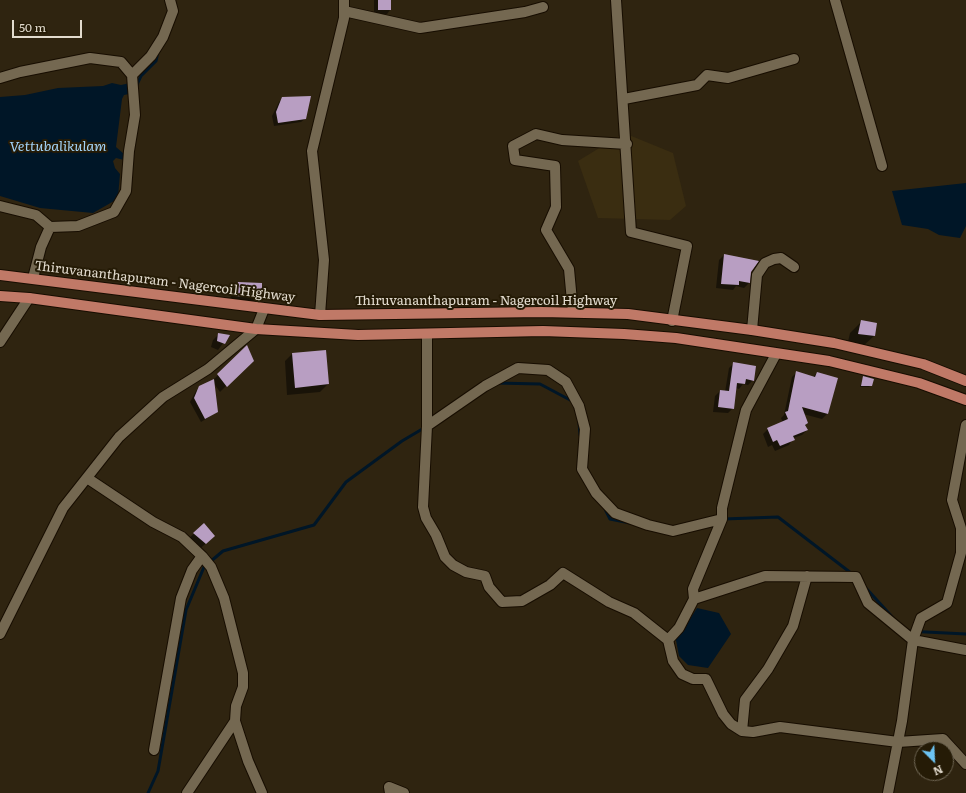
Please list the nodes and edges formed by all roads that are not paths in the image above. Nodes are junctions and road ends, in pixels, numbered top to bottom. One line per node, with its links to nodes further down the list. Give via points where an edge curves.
1 (170, 0): 8 (street, via 173,11 163,37 151,56)
2 (344, 0): 6 (street)
3 (616, 0): 10 (street)
4 (834, 0): 12 (street)
5 (542, 7): 6 (street, via 525,12 420,28)
6 (344, 11): 22 (street, via 312,151 324,260)
7 (794, 59): 10 (street, via 728,78 707,75 697,85)
8 (132, 75): 9 (street, via 121,62 90,58); 14 (street, via 135,115 126,191 114,212 78,226)
9 (0, 78)
10 (624, 98): 11 (street)
11 (627, 144): 21 (street, via 562,140 536,134 513,146 515,160 555,166 556,206 546,230 569,269); 23 (street, via 631,232 687,246)
12 (882, 166)
13 (0, 206): 14 (street, via 36,215)
14 (50, 227): 17 (street, via 41,247)
15 (794, 267): 25 (street, via 780,258 774,259 765,263 757,275)
16 (0, 275): 17 (main road, Thiruvananthapuram - Nagercoil Highway)
17 (34, 278): 20 (main road, Thiruvananthapuram - Nagercoil Highway)
18 (0, 296): 19 (main road)
19 (29, 298): 24 (main road); 27 (street)
20 (264, 309): 22 (main road, Thiruvananthapuram - Nagercoil Highway); 24 (street)
21 (573, 312): 22 (main road, Thiruvananthapuram - Nagercoil Highway); 23 (main road, Thiruvananthapuram - Nagercoil Highway, via 628,314)
22 (320, 315)
23 (672, 321): 25 (main road, Thiruvananthapuram - Nagercoil Highway)
24 (256, 329): 26 (main road, via 358,335); 33 (street, via 208,369 163,397 119,437)
25 (752, 330): 29 (main road, Thiruvananthapuram - Nagercoil Highway, via 834,343 923,364)
26 (426, 334): 28 (main road, via 543,331 624,334 694,341); 32 (street)
27 (0, 342)
28 (776, 354): 30 (main road, via 829,361 919,383); 34 (street, via 746,410 722,508)
29 (966, 381)
30 (966, 400)
31 (966, 425): 39 (street, via 952,500 961,528 961,553 946,604 921,618)
32 (427, 426): 34 (street, via 485,386 518,368 548,370 566,382 579,406 585,429 582,469 596,493 615,513 673,531); 40 (street, via 423,507 445,557 453,565 466,572 485,576 489,587 502,602 522,601 550,585 563,573 609,602 634,613)
33 (87, 478): 35 (street, via 153,522 182,537); 38 (street, via 64,508)
34 (722, 519): 37 (street, via 693,589)
35 (202, 556): 42 (street, via 212,567 224,598 243,673 243,687 236,706); 45 (street, via 192,570 181,598)
36 (807, 576): 37 (street, via 765,576); 39 (street, via 856,577 868,603); 43 (street, via 793,626 745,700)
37 (694, 599): 40 (street, via 679,628)
38 (0, 634)
39 (913, 638): 41 (street); 44 (street)
40 (668, 640): 43 (street, via 673,661 682,674 693,679 706,679 723,714)
41 (966, 650)
42 (235, 721): 47 (street); 48 (street)
43 (742, 731): 44 (street, via 753,732 780,727)
44 (898, 742): 46 (street, via 943,739); 51 (street)
45 (154, 750)
46 (966, 764)
47 (187, 793)
48 (262, 793)
49 (390, 793): 50 (street, via 389,787)
50 (404, 793)
51 (888, 793)

